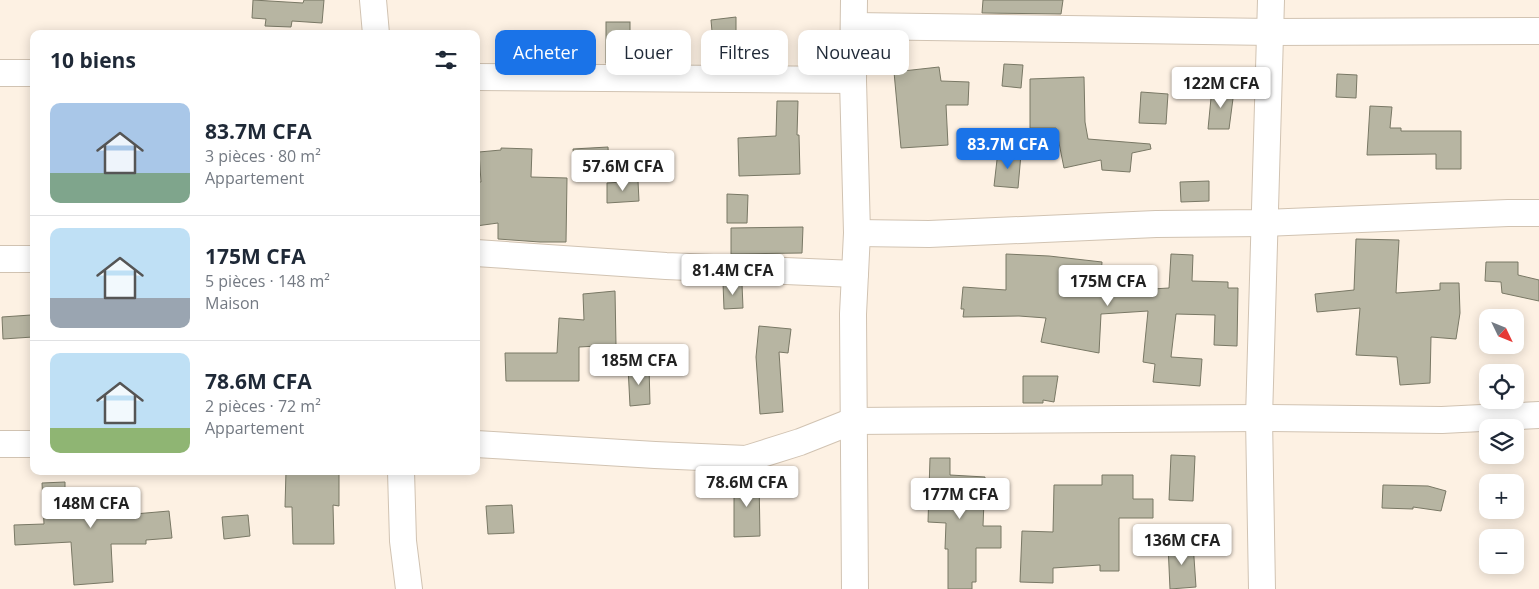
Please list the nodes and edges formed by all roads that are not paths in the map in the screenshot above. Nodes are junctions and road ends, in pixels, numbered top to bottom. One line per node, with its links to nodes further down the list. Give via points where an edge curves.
1 (373, 0): 5 (street)
2 (854, 0): 4 (street)
3 (1271, 0): 7 (street)
4 (854, 26): 7 (street); 11 (street)
5 (376, 30)
6 (1539, 31): 7 (street)
7 (1271, 32): 13 (street)
8 (0, 72): 9 (street)
9 (30, 73)
10 (480, 77): 11 (street)
11 (853, 80): 14 (street)
12 (1539, 213): 13 (street)
13 (1265, 223): 14 (street, via 1156,224 929,234); 20 (street)
14 (857, 233): 18 (street)
15 (480, 253): 18 (street)
16 (0, 259): 17 (street)
17 (30, 259)
18 (855, 274): 21 (street)
19 (1539, 415): 20 (street, via 1442,420)
20 (1259, 418): 21 (street); 28 (street)
21 (853, 422): 24 (street, via 746,459); 27 (street)
22 (0, 444): 23 (street)
23 (30, 444)
24 (480, 444)
25 (401, 475): 26 (street)
26 (409, 589)
27 (855, 589)
28 (1262, 589)

